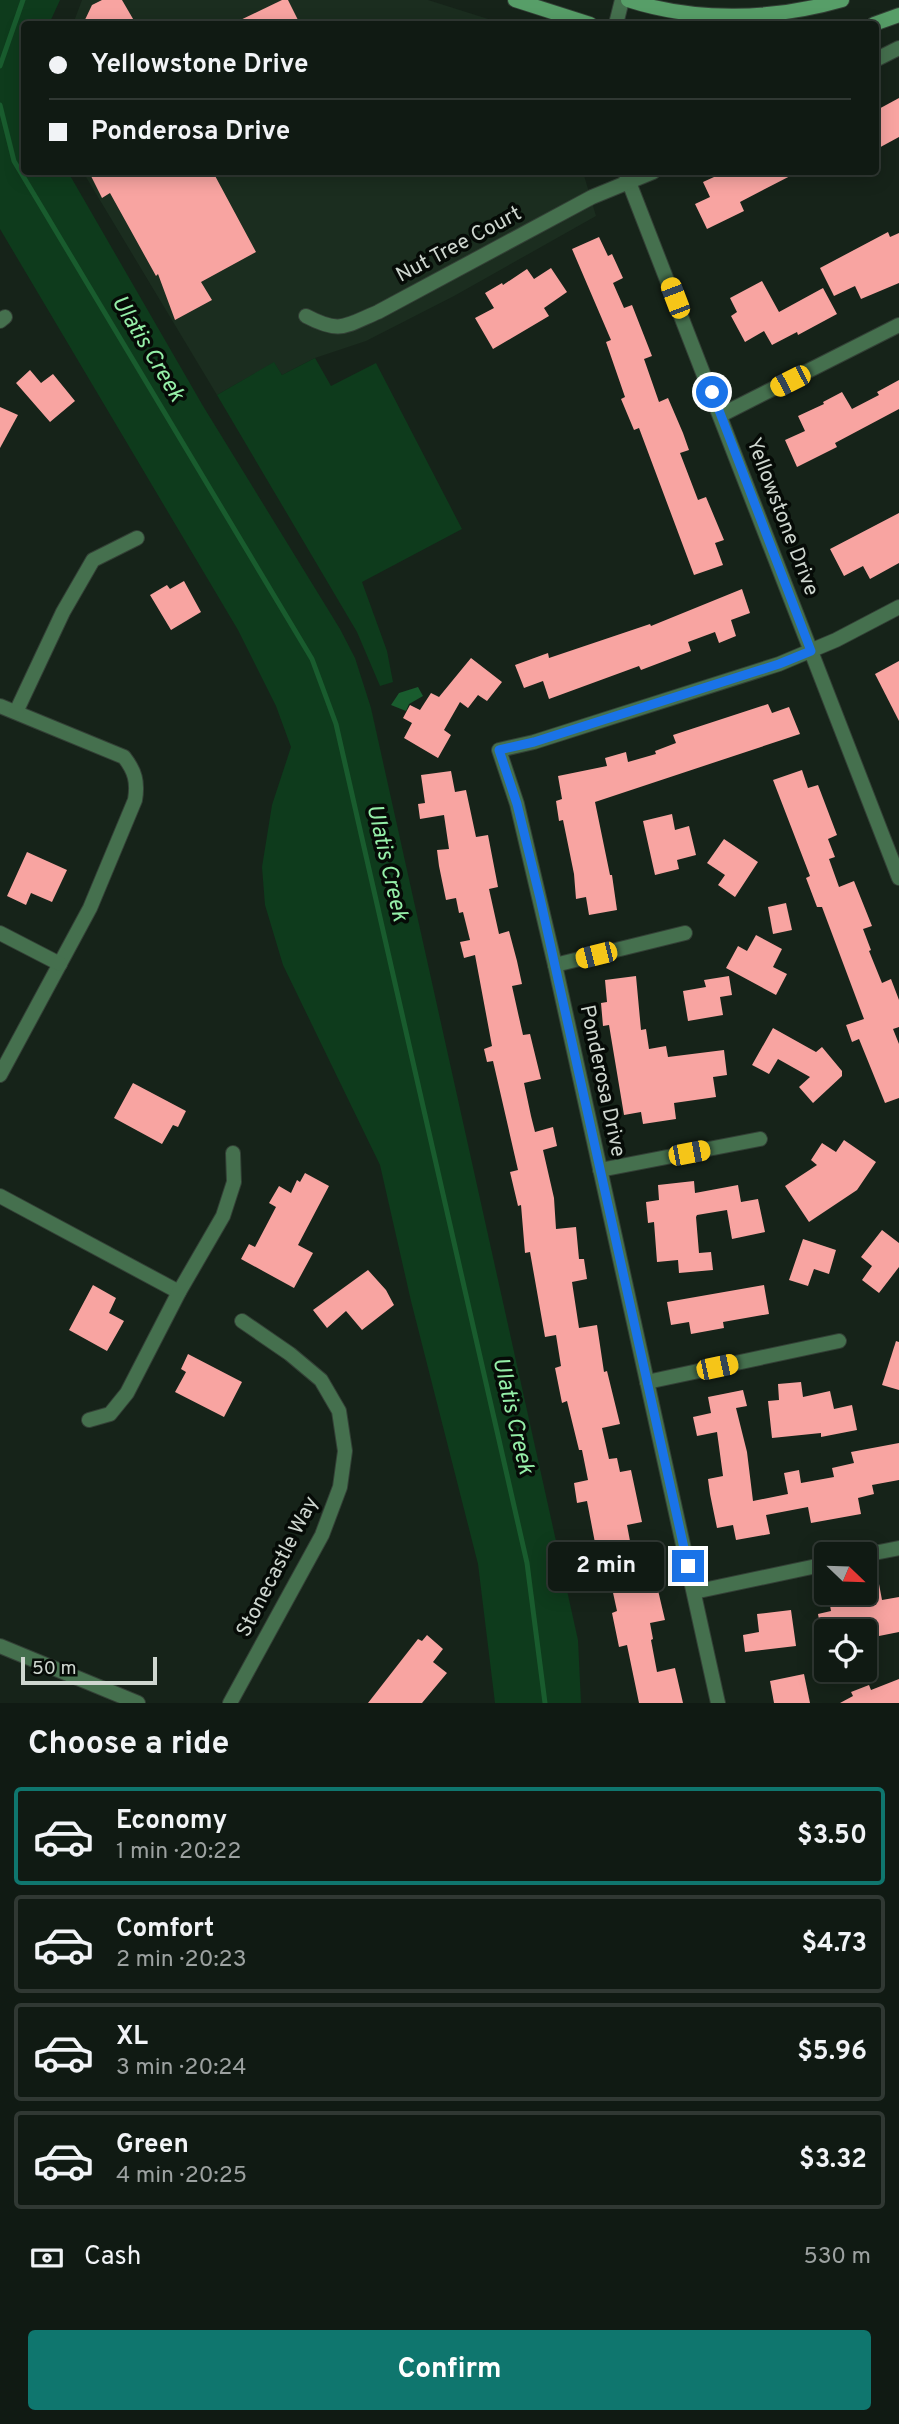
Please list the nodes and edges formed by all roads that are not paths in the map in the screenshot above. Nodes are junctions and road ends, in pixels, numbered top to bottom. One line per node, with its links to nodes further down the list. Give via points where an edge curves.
1 (515, 0): 6 (main road)
2 (622, 0): 7 (street)
3 (628, 0): 4 (main road, via 719,16 772,14)
4 (842, 0)
5 (899, 15): 8 (main road)
6 (581, 21)
7 (617, 21)
8 (879, 22)
9 (899, 48): 10 (street)
10 (879, 58)
11 (627, 176): 12 (street, Nut Tree Court, via 378,312 341,328 324,326); 14 (street, Yellowstone Drive)
12 (306, 316)
13 (899, 325): 14 (street)
14 (721, 415): 17 (street, Yellowstone Drive)
15 (137, 538): 19 (street, via 93,560)
16 (899, 607): 17 (street)
17 (811, 651): 20 (street, Yellowstone Drive); 24 (street, Ponderosa Drive, via 499,750 517,804)
18 (0, 706): 19 (street)
19 (16, 712): 23 (street, via 115,752 124,757 136,777 135,800 90,908)
20 (899, 878)
21 (0, 933): 23 (street)
22 (685, 933): 24 (street)
23 (60, 964): 25 (street)
24 (555, 965): 28 (street, Ponderosa Drive)
25 (0, 1075)
26 (760, 1139): 28 (street)
27 (233, 1153): 30 (street, via 234,1182 223,1216)
28 (600, 1170): 33 (street, Ponderosa Drive)
29 (0, 1196): 30 (street)
30 (179, 1292): 34 (street, via 127,1393 110,1414)
31 (242, 1321): 41 (street, Stonecastle Way, via 321,1380 339,1411 345,1451 340,1487 322,1535)
32 (839, 1341): 33 (street)
33 (647, 1382): 38 (street, Ponderosa Drive)
34 (89, 1420)
35 (899, 1548): 36 (street)
36 (877, 1553)
37 (814, 1567): 38 (street)
38 (694, 1592): 42 (street, Ponderosa Drive)
39 (0, 1646): 40 (street)
40 (138, 1703)
41 (230, 1703)
42 (718, 1703)

